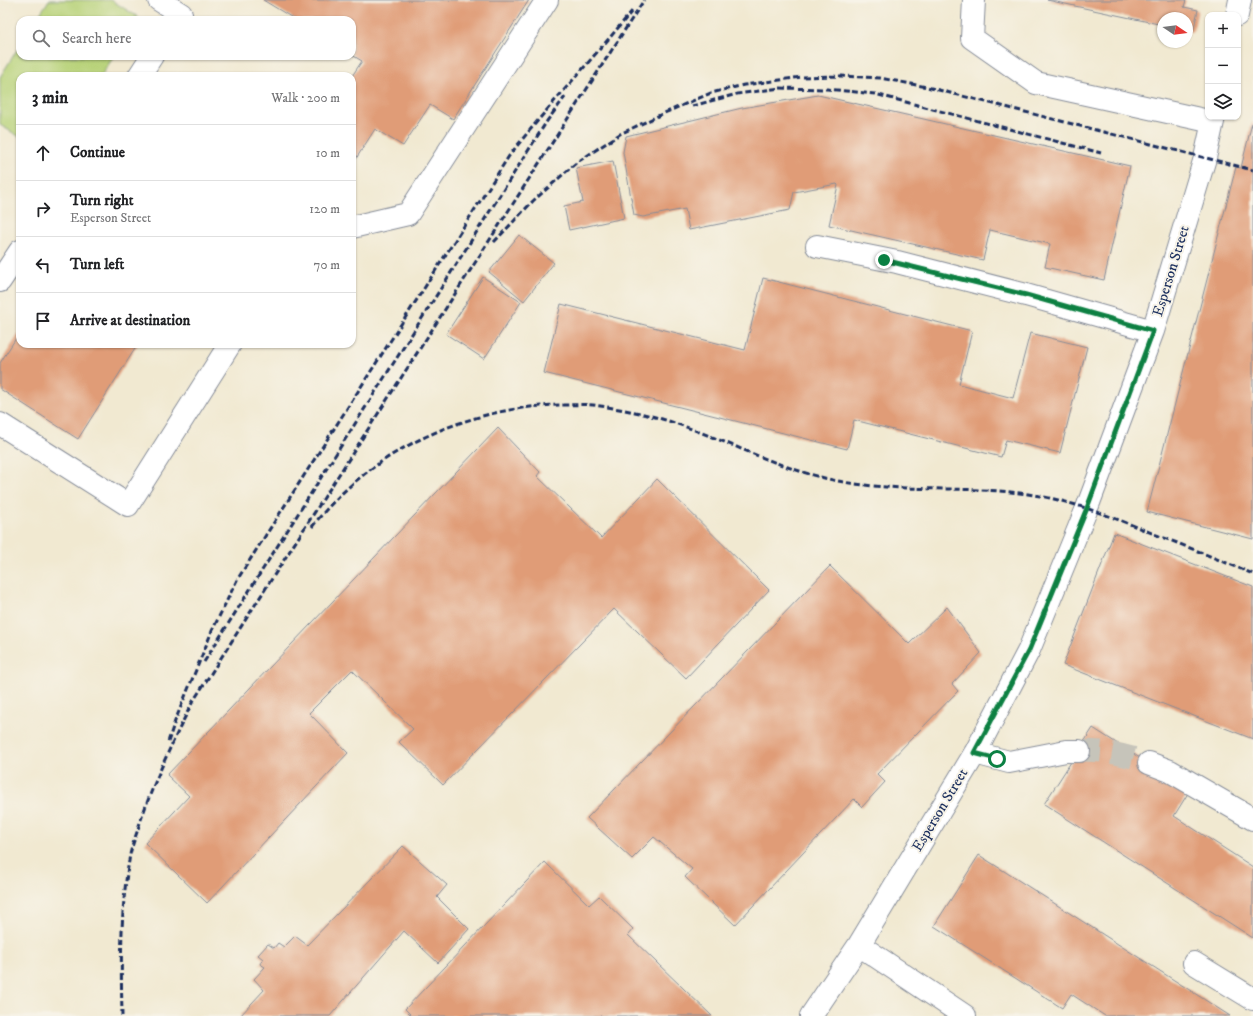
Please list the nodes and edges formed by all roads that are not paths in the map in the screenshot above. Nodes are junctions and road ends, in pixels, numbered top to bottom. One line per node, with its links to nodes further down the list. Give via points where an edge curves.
1 (547, 0): 11 (street, via 408,214)
2 (974, 0): 9 (street, via 972,38 1036,83)
3 (1240, 0): 5 (street)
4 (161, 1): 6 (street, via 181,14)
5 (1238, 12)
6 (180, 16)
7 (149, 60): 8 (street)
8 (142, 72)
9 (1205, 118)
10 (1214, 120): 15 (street, Esperson Street)
11 (356, 226)
12 (817, 246): 15 (street, via 897,262 996,287)
13 (16, 257): 14 (street)
14 (0, 281)
15 (1153, 331): 19 (street, Esperson Street, via 1087,508 1029,650)
16 (227, 348): 17 (street, via 128,505)
17 (0, 424)
18 (1079, 751): 19 (street, via 1066,751 1009,762)
19 (974, 753): 22 (street, Esperson Street)
20 (1149, 763): 21 (street, via 1170,771)
21 (1253, 818)
22 (859, 944): 25 (street, Esperson Street); 26 (street)
23 (1194, 963): 24 (street)
24 (1253, 999)
25 (811, 1016)
26 (965, 1016)

